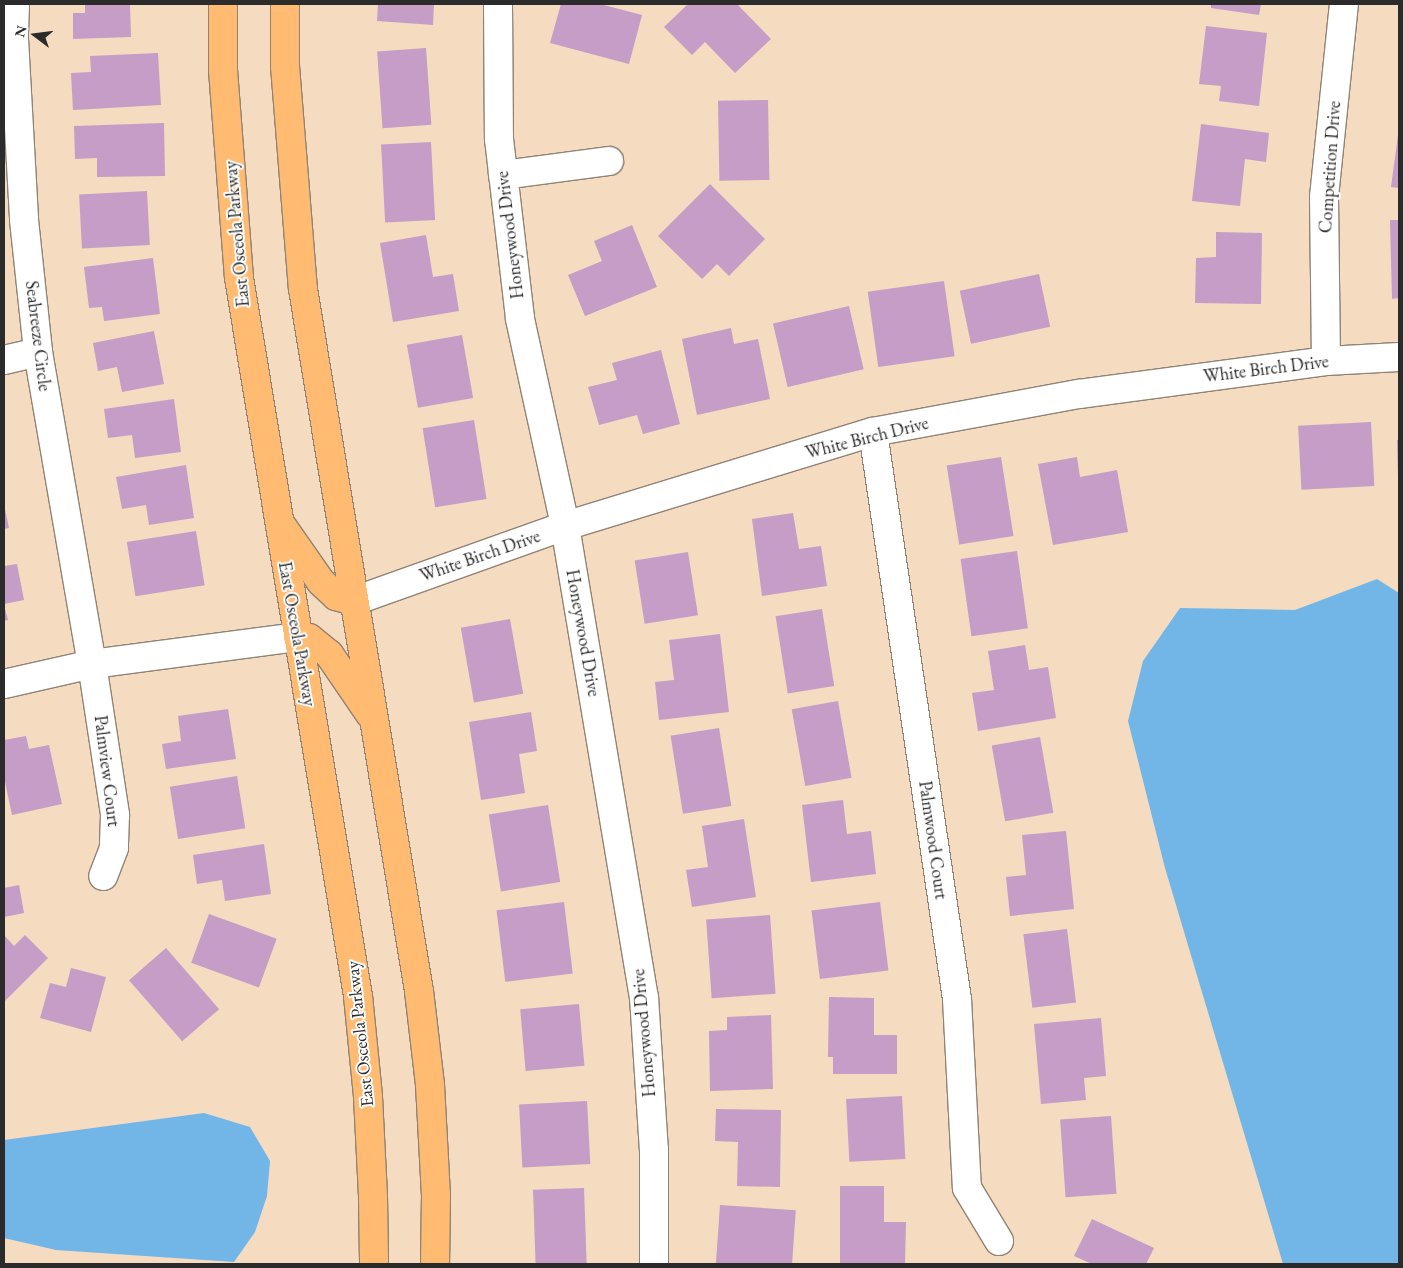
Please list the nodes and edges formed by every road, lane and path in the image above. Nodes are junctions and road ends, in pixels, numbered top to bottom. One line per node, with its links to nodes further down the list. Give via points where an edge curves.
1 (15, 4): 6 (street, Seabreeze Circle)
2 (223, 4): 14 (main road, East Osceola Parkway, via 223,70 238,278)
3 (285, 4): 16 (main road, via 284,66 303,289)
4 (498, 4): 8 (street, Honeywood Drive, via 499,139)
5 (1344, 4): 12 (street, Competition Drive, via 1324,197)
6 (9, 40): 9 (street, Seabreeze Circle)
7 (609, 161): 8 (street)
8 (503, 176): 15 (street, Honeywood Drive, via 520,319)
9 (38, 352): 11 (street); 18 (street, Seabreeze Circle)
10 (1399, 357): 12 (street, White Birch Drive)
11 (4, 360)
12 (1326, 361): 13 (street, White Birch Drive, via 1079,394)
13 (873, 432): 15 (street, White Birch Drive); 22 (street, Palmwood Court, via 956,999 967,1188)
14 (277, 518): 16 (main road, via 321,582 336,596); 17 (main road, East Osceola Parkway)
15 (565, 526): 16 (street, White Birch Drive); 25 (street, Honeywood Drive, via 644,997 654,1150)
16 (354, 601): 20 (main road)
17 (298, 637): 18 (street); 20 (main road, via 309,638 329,654); 23 (main road, East Osceola Parkway, via 358,996 368,1097)
18 (92, 664): 19 (street); 21 (street, Palmview Court, via 115,815 114,848)
19 (4, 684)
20 (376, 723): 24 (main road, via 419,991 430,1085 436,1195)
21 (103, 876)
22 (999, 1241)
23 (374, 1264)
24 (435, 1264)
25 (654, 1264)

